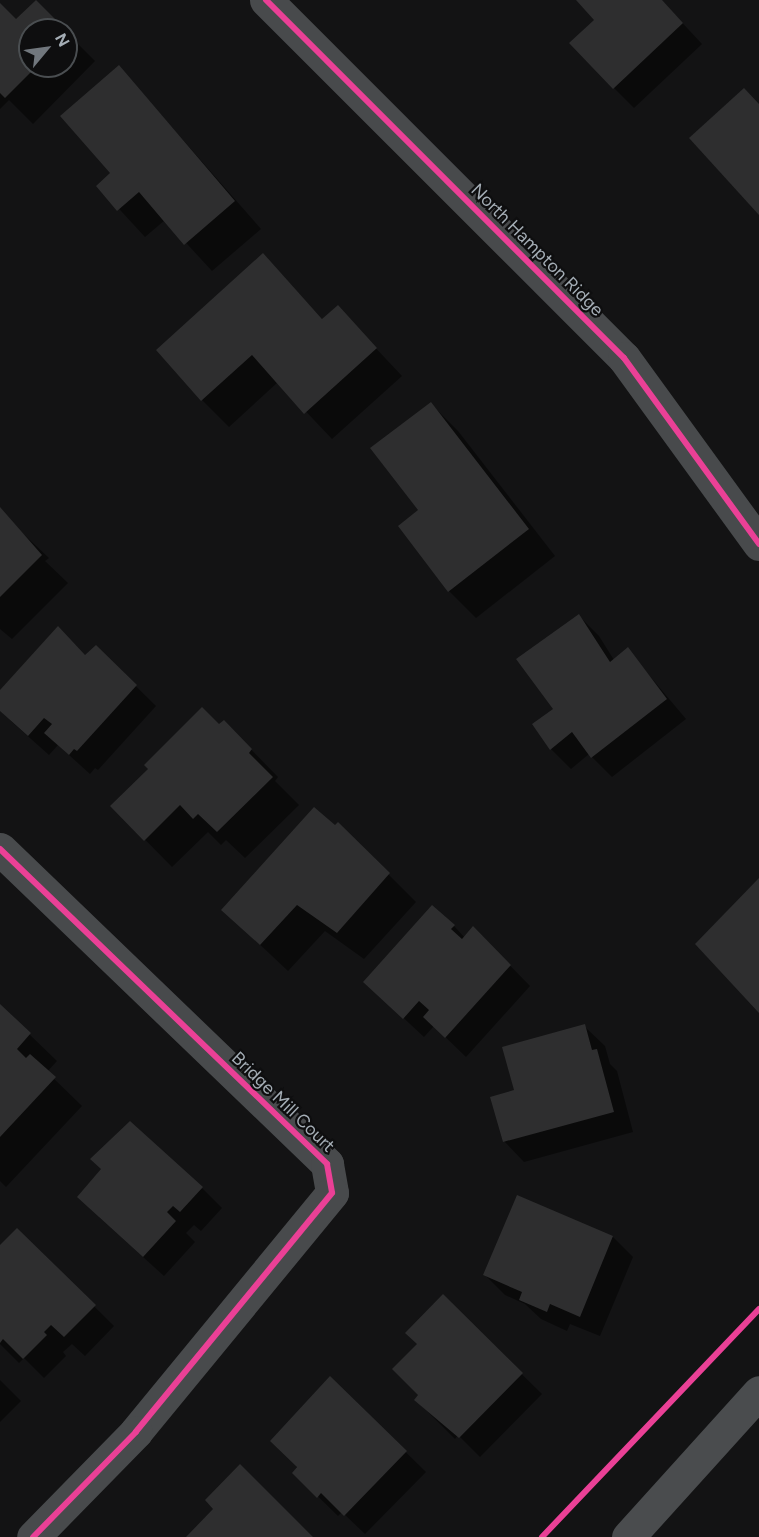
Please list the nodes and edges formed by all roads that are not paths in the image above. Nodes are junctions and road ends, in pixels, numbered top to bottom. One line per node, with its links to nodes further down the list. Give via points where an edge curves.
1 (266, 0): 2 (street, North Hampton Ridge, via 624,358)
2 (759, 544)
3 (0, 849): 5 (street, Bridge Mill Court, via 327,1164 332,1193 136,1432)
4 (759, 1392): 6 (main road)
5 (33, 1537)
6 (628, 1537)

